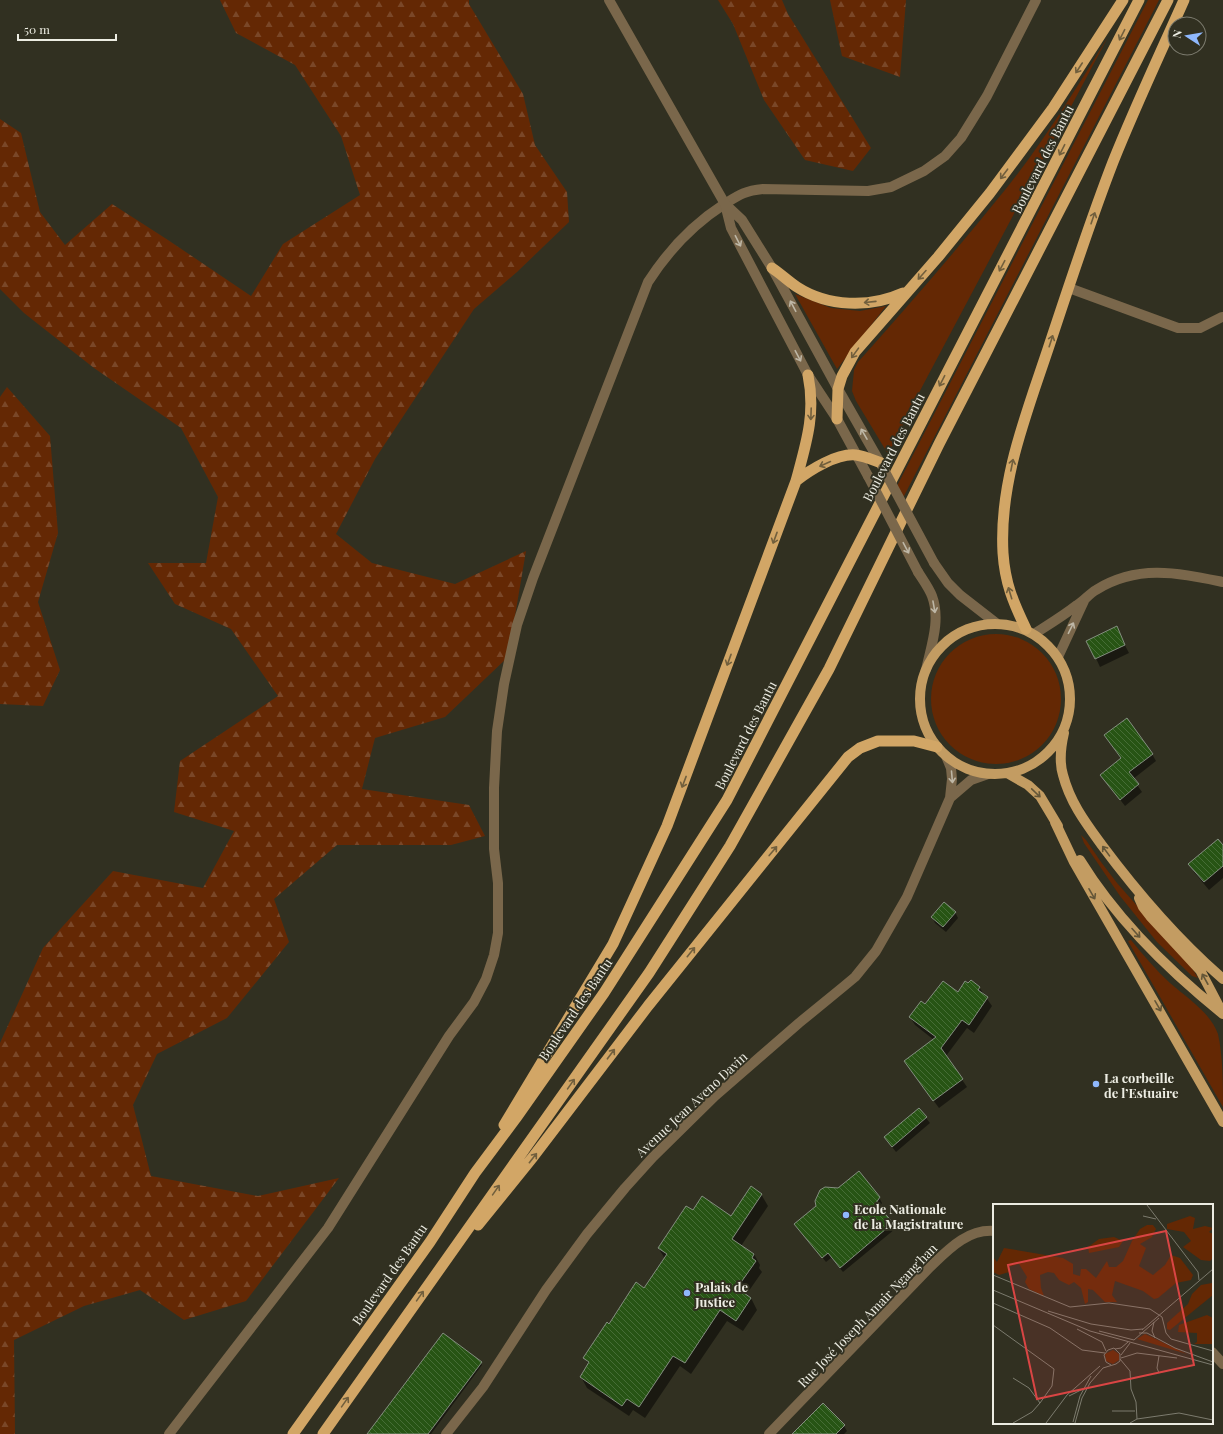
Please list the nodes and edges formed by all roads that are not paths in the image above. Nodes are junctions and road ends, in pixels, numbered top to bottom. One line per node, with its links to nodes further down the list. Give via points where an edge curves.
1 (609, 0): 7 (street)
2 (1036, 0): 7 (street, via 987,96 961,138 945,156 924,171 891,187 874,190 756,190 742,193)
3 (1123, 0): 10 (highway, one-way to 10, via 1053,108 1013,164 964,226)
4 (1139, 0): 35 (highway, Boulevard des Bantu, one-way to 35, via 727,800 604,993)
5 (1168, 0): 37 (highway, one-way to 5, via 649,973 730,846 829,669 939,444)
6 (1184, 0): 9 (highway, one-way to 6, via 1113,162)
7 (725, 204): 8 (street, via 742,220); 12 (street, one-way to 12, via 731,228); 40 (street, via 685,234 662,260 648,282 533,578 518,625 504,684 497,731 494,849 498,883 498,933 486,979 474,1002 449,1036 328,1228)
8 (772, 268): 10 (highway, one-way to 8, via 880,301 840,302 814,296); 13 (street, one-way to 8)
9 (1069, 288): 11 (street, via 1178,328 1200,328); 21 (highway, one-way to 9, via 1012,601 1005,570 1003,533 1006,494 1018,439)
10 (907, 291): 13 (highway, one-way to 13, via 855,352)
11 (1222, 317)
12 (808, 375): 14 (street); 17 (highway, one-way to 17, via 811,392 810,422)
13 (838, 389): 14 (highway); 16 (street, one-way to 13)
14 (837, 419): 15 (street)
15 (857, 455): 16 (highway); 17 (highway, one-way to 17, via 839,457 809,470); 23 (street, one-way to 23, bridge, via 932,595 936,618)
16 (882, 466): 20 (street, bridge, via 934,563 948,583)
17 (796, 481): 35 (highway, one-way to 35, via 667,826 613,944)
18 (1223, 582): 19 (street, via 1154,572 1112,582)
19 (1084, 599): 21 (street, via 1060,618); 22 (street, one-way to 19)
20 (996, 623): 21 (main road, via 1009,624); 23 (main road, via 981,624 954,636 942,645)
21 (1030, 631): 22 (main road, via 1045,642)
22 (1058, 657): 24 (main road, via 1069,684 1070,704)
23 (926, 670): 25 (main road, via 922,681 920,704 925,727)
24 (1066, 723): 27 (main road, via 1055,744 1043,756 1029,766); 31 (main road, one-way to 24, via 1084,822 1066,787 1061,765)
25 (937, 747): 26 (main road); 37 (highway, one-way to 25, via 489,1214 648,1006 848,757 860,748 878,741 914,741)
26 (946, 756): 28 (main road, via 966,768); 29 (street, one-way to 29, via 952,779)
27 (1007, 773): 28 (main road); 30 (main road, one-way to 30, via 1028,785 1040,796)
28 (988, 774): 29 (street, via 971,780)
29 (950, 798): 43 (street, Avenue Jean Aveno Davin, via 909,891 876,952 855,977 715,1096 625,1188 546,1290 483,1387)
30 (1055, 822): 33 (main road, one-way to 33, via 1087,870 1135,932); 34 (main road, one-way to 34, via 1074,862)
31 (1130, 882): 32 (main road, via 1199,957); 33 (main road, one-way to 31, via 1200,970 1143,907)
32 (1223, 979)
33 (1223, 1014)
34 (1223, 1122)
35 (475, 1173): 41 (highway, Boulevard des Bantu, via 430,1242)
36 (993, 1231): 44 (street, Rue José Joseph Amair Ngang'han, via 972,1234 956,1243)
37 (444, 1263): 42 (highway, one-way to 37)
38 (1213, 1353): 39 (street)
39 (1223, 1364)
40 (169, 1434)
41 (293, 1434)
42 (322, 1434)
43 (446, 1434)
44 (769, 1434)

